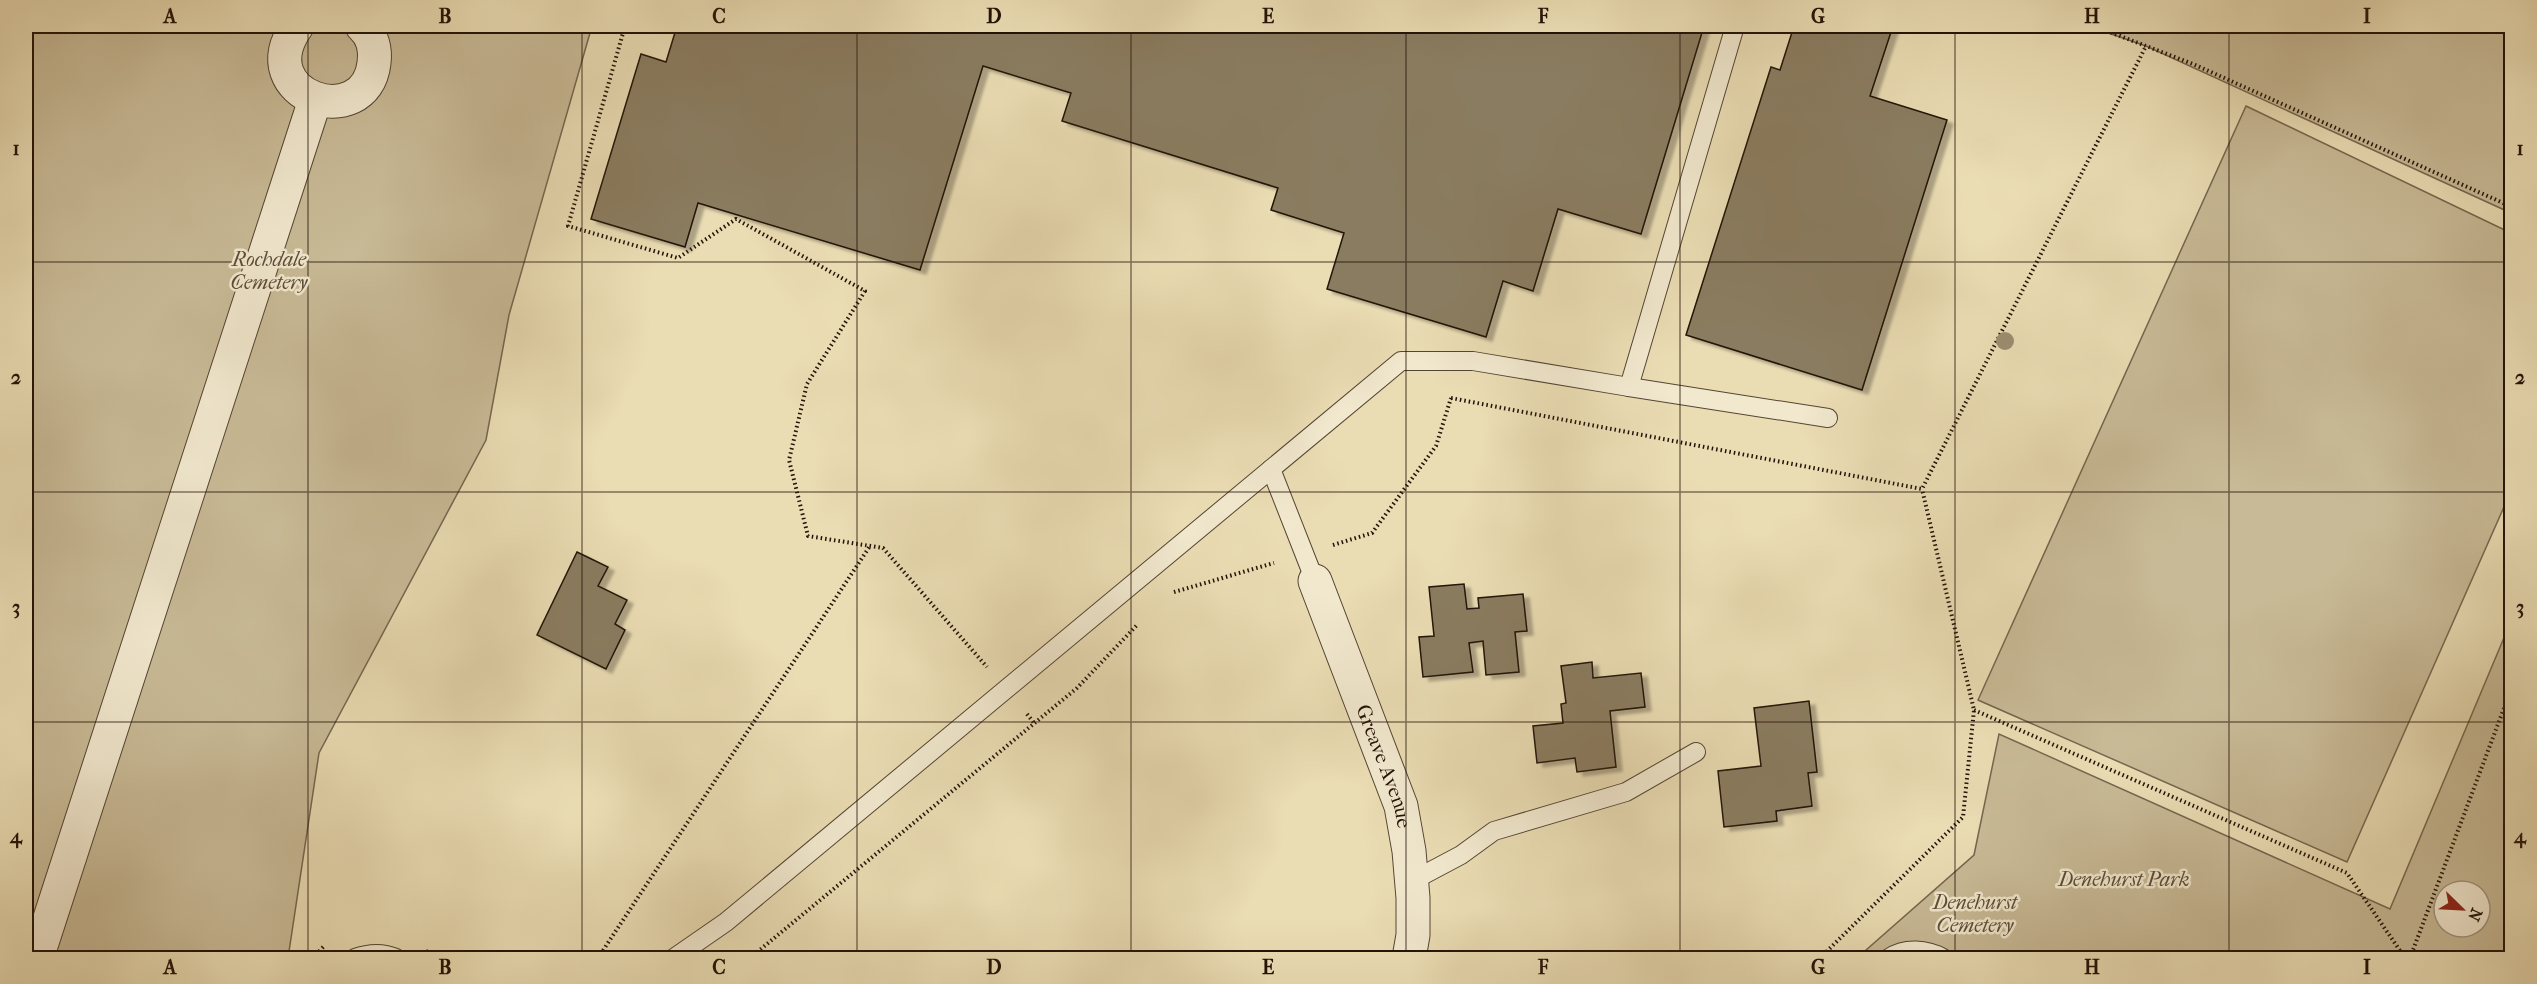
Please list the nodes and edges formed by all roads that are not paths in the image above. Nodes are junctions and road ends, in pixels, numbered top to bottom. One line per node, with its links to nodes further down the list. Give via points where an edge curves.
1 (297, 26): 4 (street, via 289,37 286,67 291,81)
2 (362, 26): 4 (street, via 373,41 375,56 374,70 367,83 344,100)
3 (1735, 26): 5 (lane)
4 (315, 100): 11 (street)
5 (1629, 387): 6 (lane); 7 (lane, via 1473,361 1401,361)
6 (1828, 418)
7 (1270, 469): 8 (lane); 14 (lane, via 711,933)
8 (1311, 568): 10 (street, Greave Avenue, via 1401,806)
9 (1696, 752): 10 (lane, via 1626,792 1494,831 1461,855)
10 (1412, 881): 15 (street, Greave Avenue, via 1413,935)
11 (37, 958)
12 (355, 958): 13 (lane, via 365,954)
13 (396, 958)
14 (674, 958)
15 (1409, 958)
16 (1889, 958): 17 (lane, via 1909,950)
17 (1943, 958)

